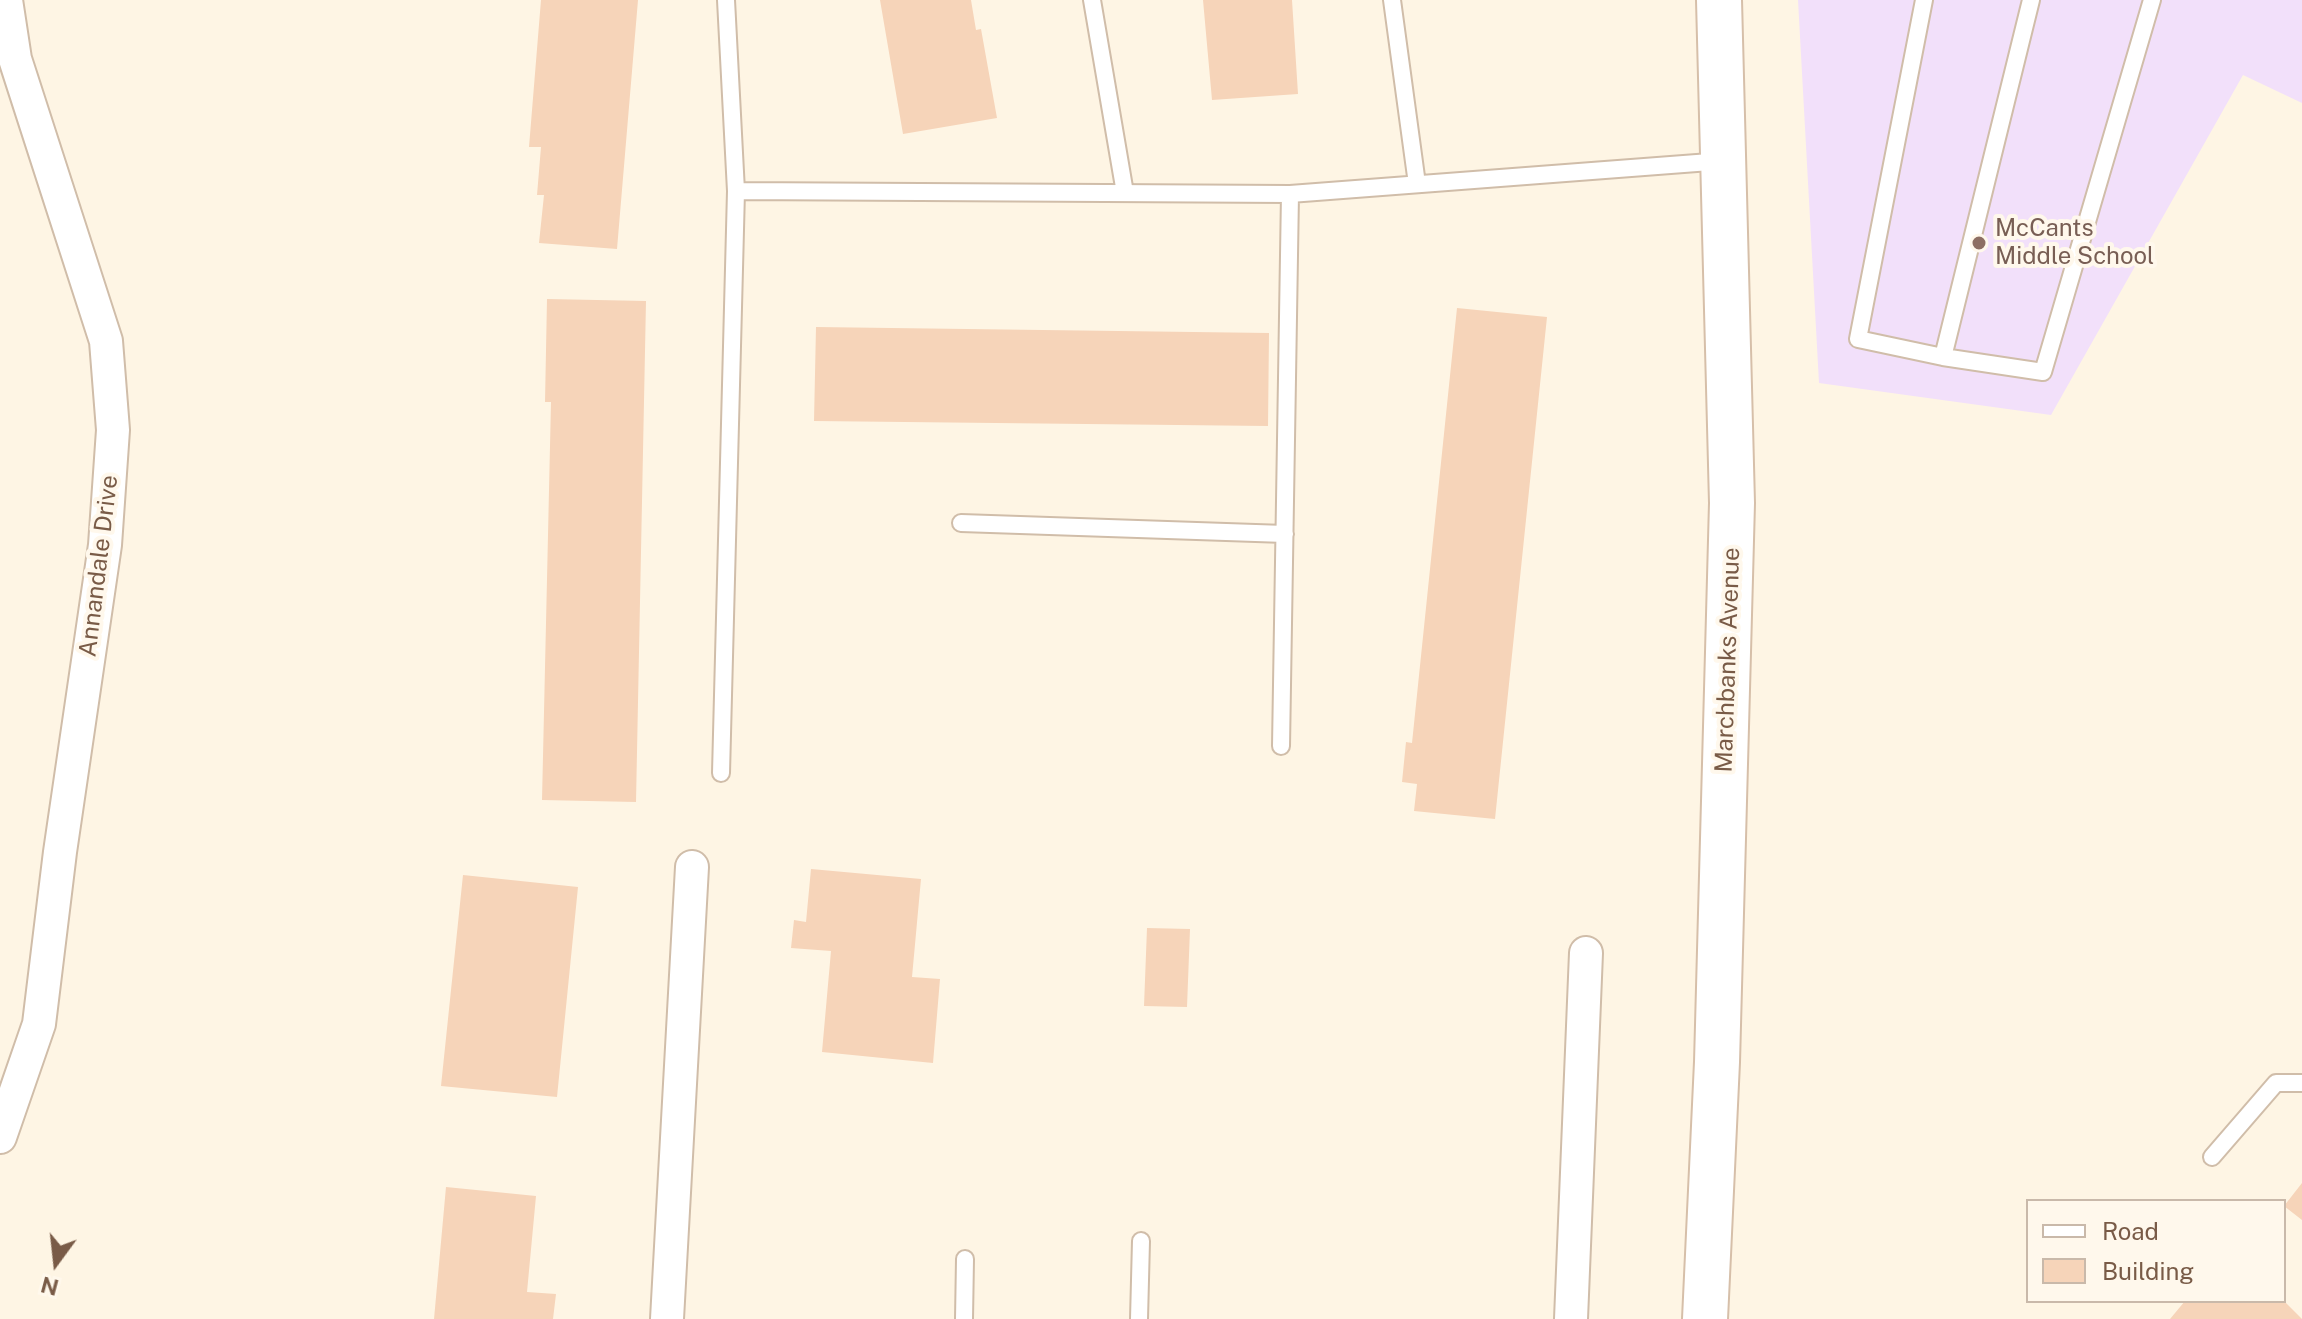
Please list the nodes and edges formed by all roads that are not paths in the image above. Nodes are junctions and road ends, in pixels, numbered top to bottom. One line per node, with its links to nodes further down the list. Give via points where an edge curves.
1 (6, 0): 22 (street, Annandale Drive, via 15,59 106,341 113,430 105,545 39,1024)
2 (726, 0): 11 (lane)
3 (1092, 0): 12 (lane)
4 (1392, 0): 10 (lane)
5 (1719, 0): 9 (street, Marchbanks Avenue)
6 (1924, 0): 14 (lane, via 1858,339)
7 (2031, 0): 14 (lane)
8 (2152, 0): 14 (lane, via 2043,372)
9 (1724, 161): 10 (lane); 30 (street, Marchbanks Avenue, via 1732,503)
10 (1417, 184): 13 (lane)
11 (736, 191): 12 (lane); 18 (lane)
12 (1125, 193): 13 (lane)
13 (1290, 194): 16 (lane)
14 (1943, 357)
15 (961, 523): 16 (lane)
16 (1285, 534): 17 (lane)
17 (1281, 746)
18 (721, 773)
19 (692, 867): 26 (street)
20 (1586, 953): 29 (street)
21 (2302, 1083): 23 (lane, via 2276,1083)
22 (0, 1137)
23 (2212, 1157)
24 (1141, 1241): 28 (lane)
25 (965, 1259): 27 (lane)
26 (667, 1319)
27 (964, 1319)
28 (1139, 1319)
29 (1571, 1319)
30 (1705, 1319)

